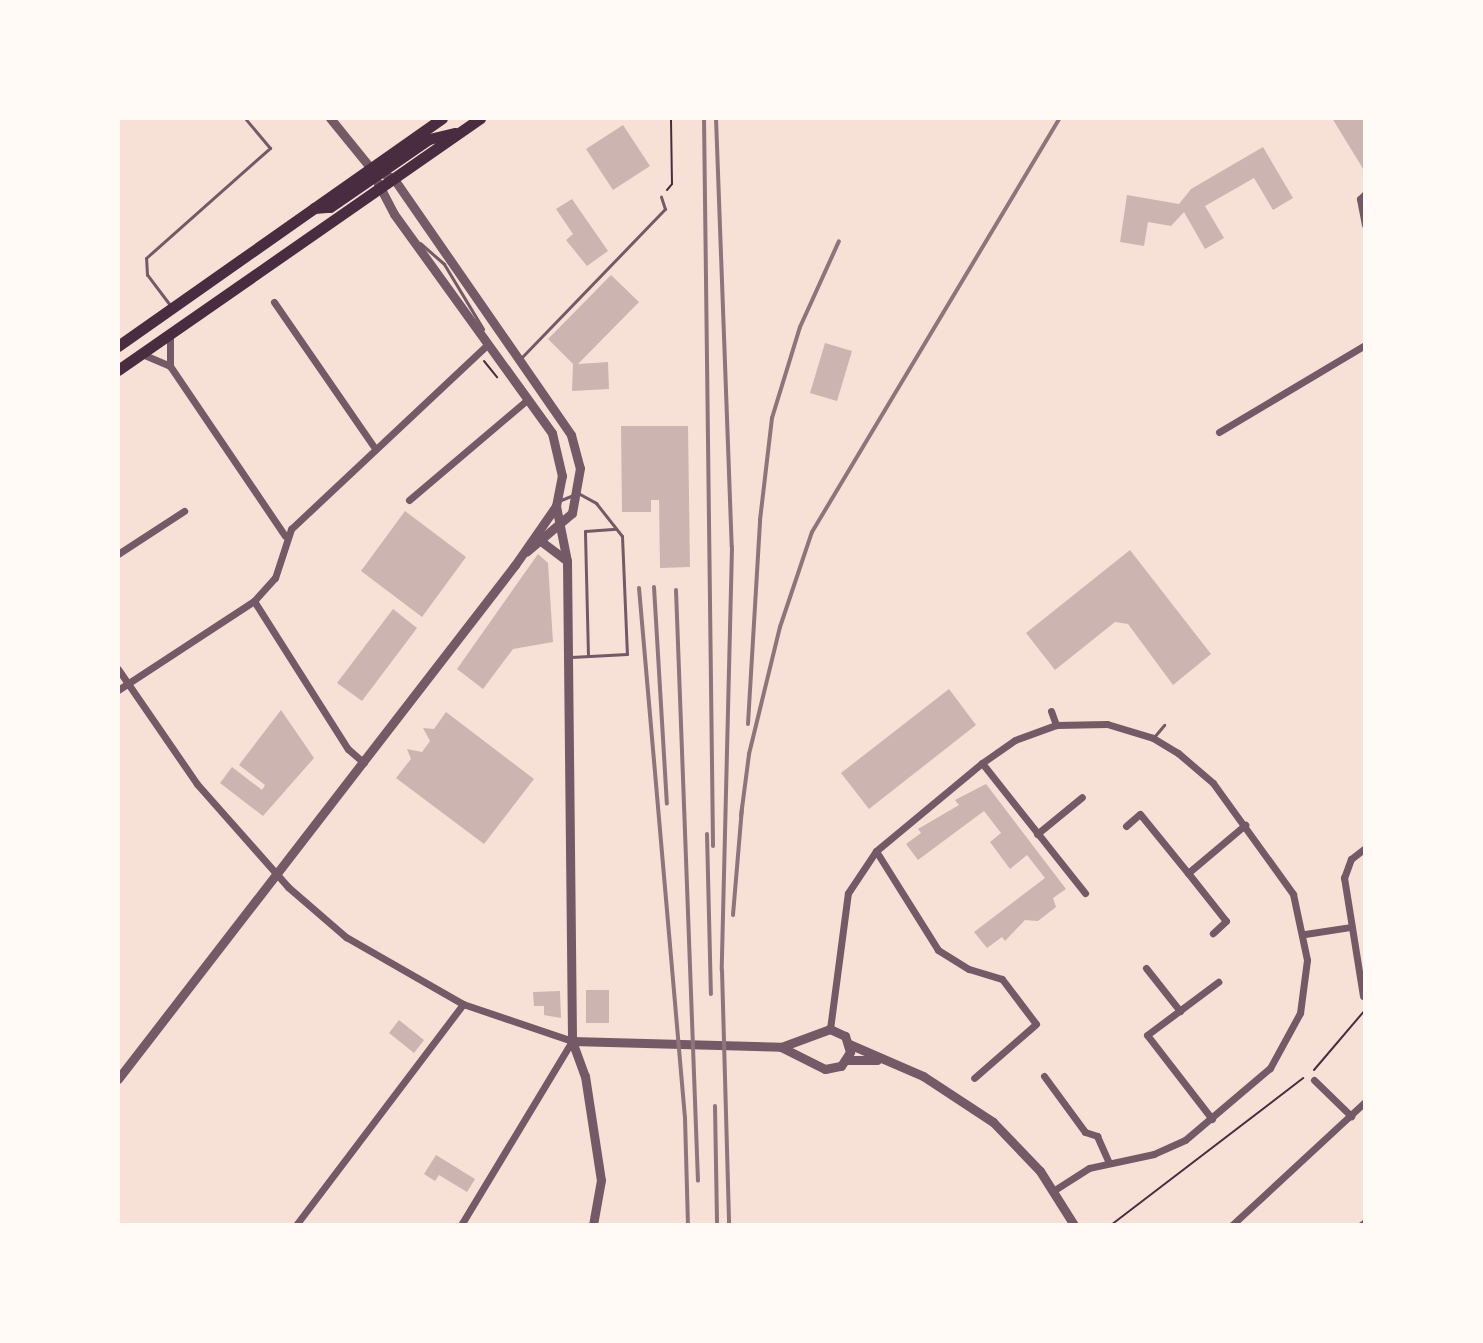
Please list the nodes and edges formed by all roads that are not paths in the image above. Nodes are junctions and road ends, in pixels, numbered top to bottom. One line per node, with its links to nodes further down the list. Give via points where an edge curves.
1 (245, 118): 13 (lane, via 270,148 146,258 147,275)
2 (330, 118): 6 (street)
3 (442, 118): 6 (main road)
4 (480, 118): 5 (main road)
5 (462, 131): 6 (main road, via 429,139); 7 (main road)
6 (374, 172): 7 (street); 8 (street); 13 (main road, via 330,207 314,208)
7 (394, 179): 8 (main road); 19 (street)
8 (379, 191): 14 (main road); 15 (street)
9 (1365, 194): 11 (street, via 1360,199)
10 (661, 197): 19 (lane, via 665,209)
11 (1363, 222)
12 (274, 302): 25 (street)
13 (174, 310): 17 (main road)
14 (170, 337): 18 (main road); 21 (street)
15 (487, 345): 23 (street); 25 (street)
16 (1365, 345): 24 (street)
17 (118, 346)
18 (137, 357): 20 (main road); 21 (street); 22 (main road)
19 (519, 360): 26 (street, via 571,435 580,468)
20 (118, 363)
21 (170, 366): 32 (street)
22 (118, 370)
23 (528, 399): 27 (street); 28 (street, via 552,433 558,452 562,476)
24 (1219, 432)
25 (374, 447): 32 (street)
26 (578, 493): 28 (lane); 30 (street, via 572,513); 31 (lane, via 596,503)
27 (409, 500)
28 (556, 506): 30 (street); 35 (street)
29 (184, 511): 34 (street)
30 (557, 529): 33 (street); 36 (street)
31 (616, 529): 38 (lane, via 585,531); 38 (lane, via 622,536 627,654)
32 (285, 536): 37 (street, via 275,578)
33 (542, 542): 35 (street); 36 (street)
34 (118, 554)
35 (523, 554): 47 (street)
36 (567, 561): 39 (street)
37 (254, 601): 41 (street); 47 (street, via 348,749)
38 (588, 656): 39 (lane)
39 (569, 657): 68 (street)
40 (118, 669): 41 (street)
41 (128, 684): 42 (street); 56 (street, via 197,784)
42 (118, 690)
43 (1051, 711): 44 (street)
44 (1056, 725): 46 (street, via 1107,724); 48 (street, via 1015,740)
45 (1164, 725): 46 (lane)
46 (1153, 738): 50 (street, via 1200,768)
47 (364, 763): 56 (street)
48 (982, 763): 52 (street); 54 (street)
49 (1082, 797): 52 (street)
50 (1245, 825): 55 (street); 60 (street, via 1279,868)
51 (1126, 826): 55 (street, via 1140,814)
52 (1037, 834): 57 (street)
53 (1365, 848): 58 (street, via 1351,859 1344,878)
54 (876, 851): 66 (street, via 848,893); 75 (street, via 938,950 969,969 1002,979 1036,1024)
55 (1188, 873): 59 (street, via 1226,921)
56 (279, 874): 64 (street, via 346,937); 76 (street)
57 (1085, 893)
58 (1351, 927): 60 (street); 63 (street)
59 (1213, 933)
60 (1305, 934): 80 (street, via 1306,986 1292,1036 1253,1087)
61 (1146, 968): 65 (street)
62 (1218, 982): 65 (street)
63 (1363, 996)
64 (463, 1004): 68 (street); 83 (street)
65 (1180, 1011): 80 (street, via 1147,1035)
66 (830, 1029): 67 (street); 69 (street)
67 (814, 1037): 70 (street); 71 (street)
68 (572, 1041): 70 (street, via 668,1048); 84 (street); 85 (street, via 585,1076 599,1166)
69 (849, 1044): 72 (street); 73 (street)
70 (781, 1047): 71 (street)
71 (812, 1059): 72 (street, via 825,1069)
72 (847, 1060): 73 (street)
73 (881, 1060): 82 (street, via 923,1076 977,1109 1012,1139)
74 (1044, 1076): 81 (street, via 1085,1132 1097,1136)
75 (974, 1078)
76 (118, 1079)
77 (1314, 1080): 79 (street)
78 (1365, 1102): 79 (street)
79 (1351, 1116): 87 (street)
80 (1212, 1119): 81 (street, via 1170,1147)
81 (1108, 1161): 82 (street)
82 (1053, 1191): 86 (street)
83 (296, 1225)
84 (461, 1225)
85 (593, 1225)
86 (1074, 1225)
87 (1232, 1225)

